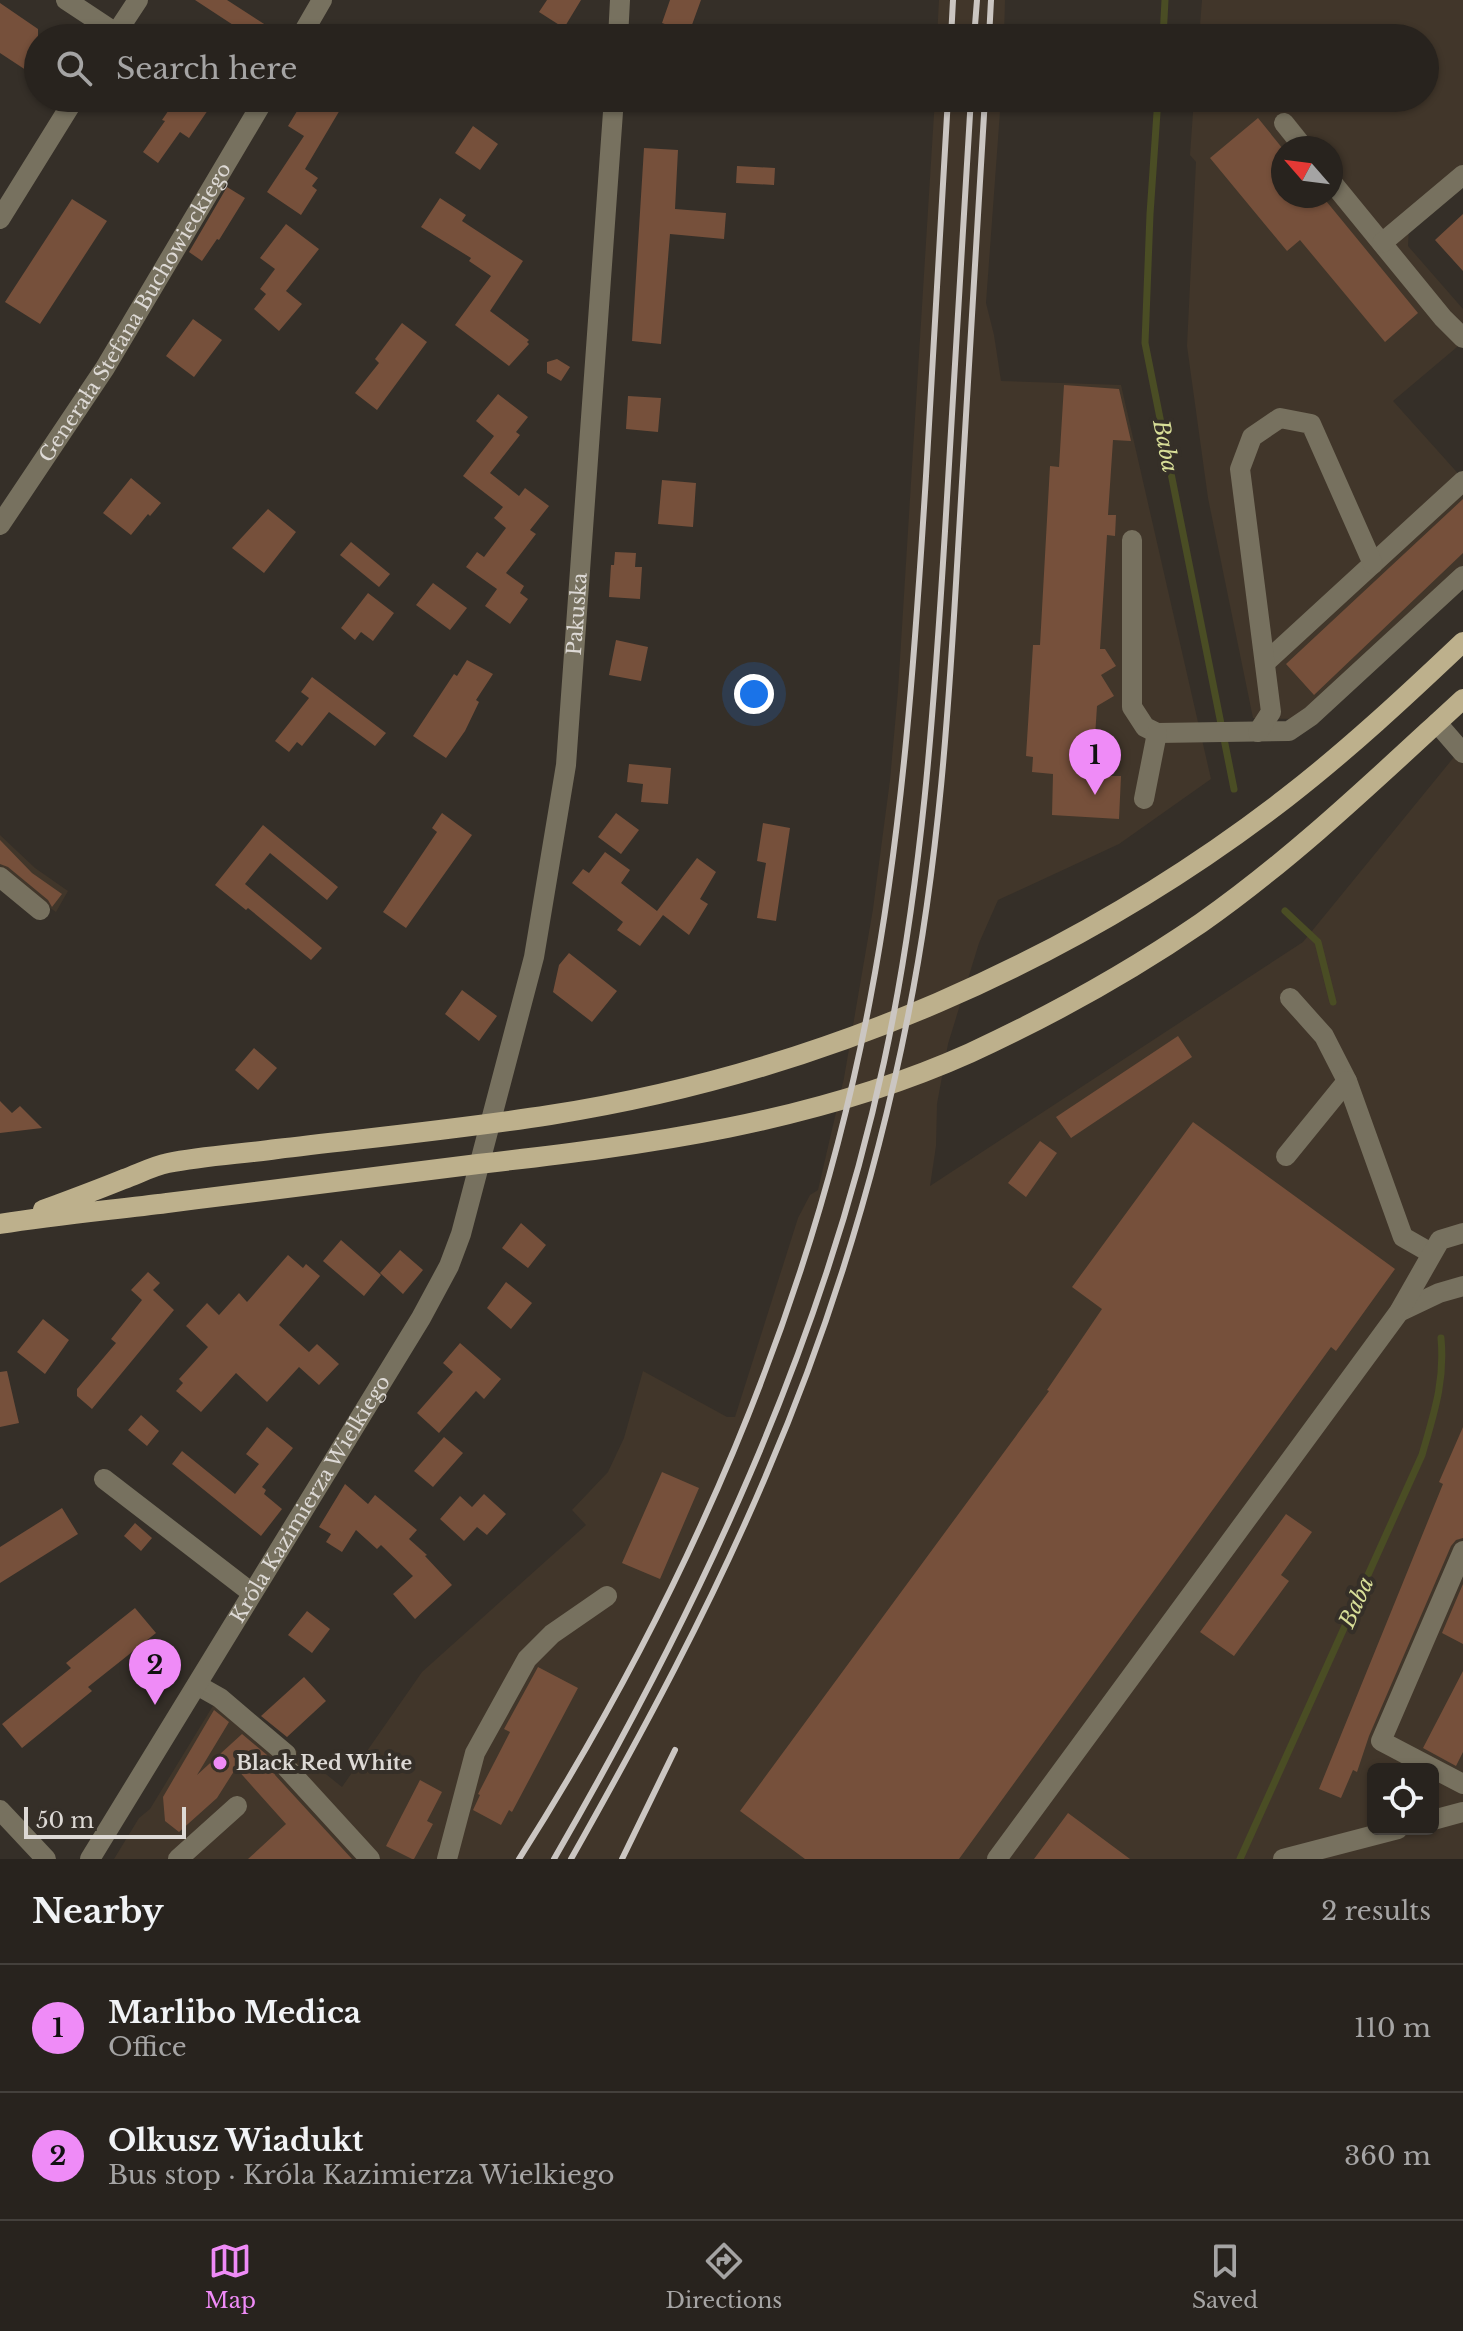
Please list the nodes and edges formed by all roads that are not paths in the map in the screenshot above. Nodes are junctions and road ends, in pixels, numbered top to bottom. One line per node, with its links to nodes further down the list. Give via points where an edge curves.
1 (66, 0): 5 (street)
2 (138, 0): 6 (street)
3 (322, 0): 7 (street)
4 (620, 0): 8 (street)
5 (99, 24)
6 (122, 24)
7 (308, 24)
8 (619, 24)
9 (66, 112): 16 (street)
10 (257, 112): 20 (street, Generała Stefana Buchowieckiego, via 105,368)
11 (613, 112): 36 (street, Pakuska, via 566,765 534,957)
12 (1284, 123): 13 (street)
13 (1294, 136)
14 (1463, 175): 17 (street)
15 (1343, 196): 17 (street)
16 (0, 219)
17 (1382, 243): 18 (street)
18 (1463, 338)
19 (1463, 481): 22 (street)
20 (0, 525)
21 (1132, 540): 29 (street, via 1132,707 1145,727)
22 (1373, 564): 25 (street); 25 (street, via 1311,424 1280,418 1252,437 1240,469)
23 (1463, 576): 28 (street, via 1311,716 1289,731)
24 (1463, 642): 36 (main road, via 1287,797 1230,838 1128,905 985,981 784,1060 670,1091)
25 (1265, 663): 28 (street, via 1271,712)
26 (1463, 699): 27 (main road)
27 (1437, 723): 30 (street); 38 (main road, via 1319,831 1202,922 1092,991 970,1053 771,1120)
28 (1253, 732): 29 (street)
29 (1157, 733): 31 (street)
30 (1463, 753)
31 (1144, 799)
32 (0, 877): 33 (street)
33 (40, 910)
34 (1290, 998): 35 (street, via 1324,1036)
35 (1347, 1081): 37 (street); 41 (street, via 1403,1237)
36 (492, 1123): 38 (street, Króla Kazimierza Wielkiego); 39 (main road, via 165,1164)
37 (1286, 1156)
38 (481, 1164): 39 (main road); 46 (street, Króla Kazimierza Wielkiego, via 441,1282)
39 (5, 1223)
40 (1463, 1233): 41 (street, via 1440,1240)
41 (1431, 1253): 43 (street)
42 (1463, 1286): 43 (street)
43 (1399, 1312): 60 (street)
44 (104, 1479): 46 (street)
45 (1463, 1551): 49 (street, via 1381,1741)
46 (252, 1593): 48 (street, Króla Kazimierza Wielkiego)
47 (607, 1596): 59 (street, via 552,1634 527,1659 475,1753)
48 (197, 1685): 57 (street, Króla Kazimierza Wielkiego); 58 (street, via 286,1754 285,1766)
49 (1463, 1784)
50 (237, 1806): 55 (street)
51 (0, 1810): 56 (street)
52 (1463, 1812): 53 (street)
53 (1439, 1818)
54 (1375, 1835): 61 (street)
55 (192, 1855)
56 (46, 1859)
57 (90, 1859)
58 (370, 1859)
59 (447, 1859)
60 (997, 1859)
61 (1283, 1859)

